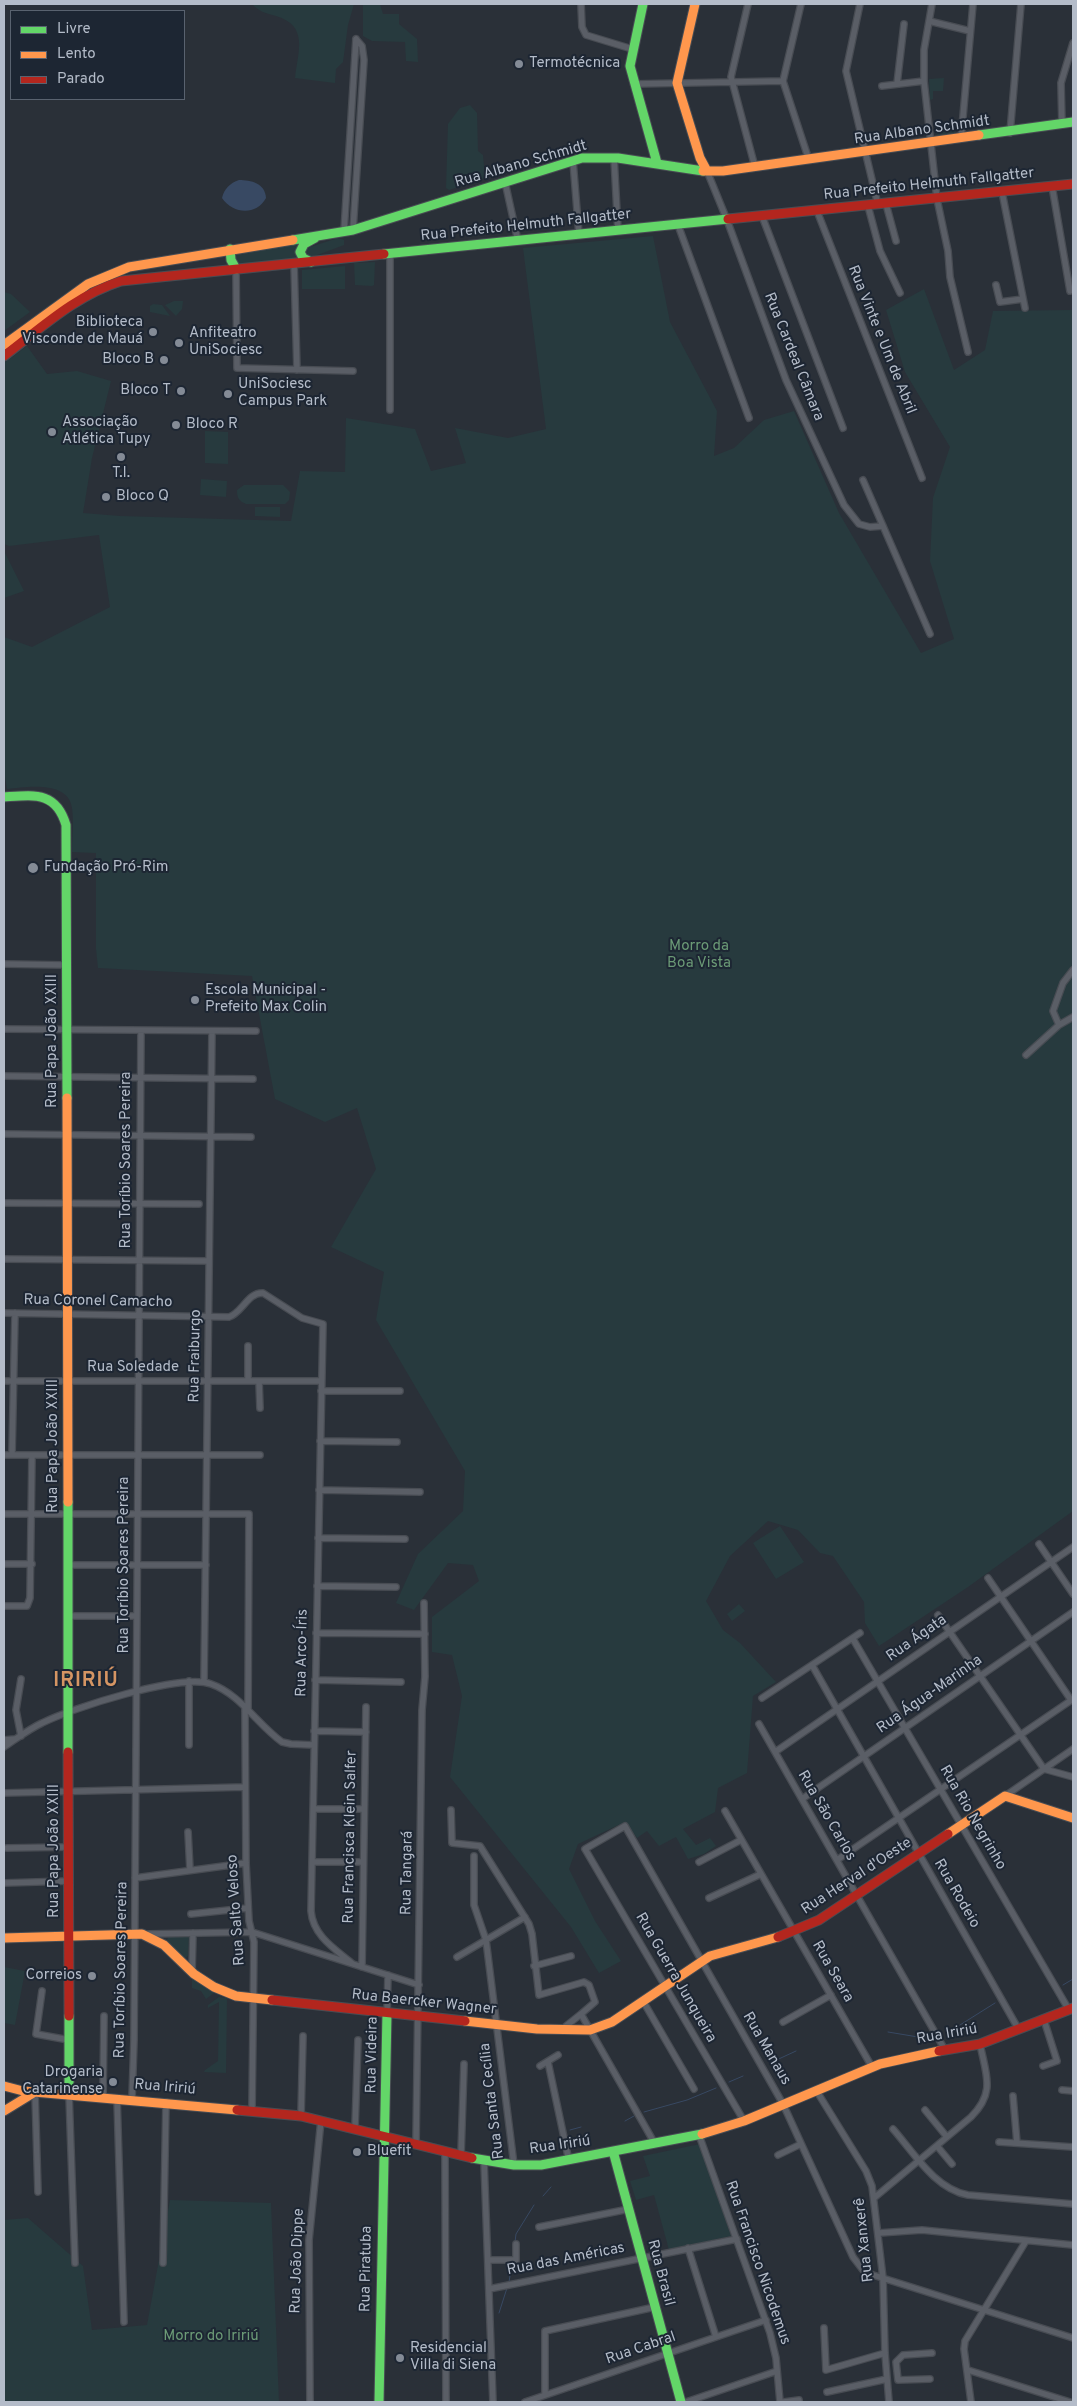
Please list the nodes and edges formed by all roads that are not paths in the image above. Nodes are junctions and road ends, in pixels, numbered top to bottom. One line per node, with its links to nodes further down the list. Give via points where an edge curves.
1 (581, 4): 14 (street, via 582,27 586,35)
2 (643, 4): 14 (main road)
3 (695, 4): 18 (main road)
4 (748, 4): 17 (street)
5 (800, 4): 15 (street)
6 (860, 4): 29 (street, via 846,71)
7 (932, 4): 10 (street)
8 (973, 4): 12 (street)
9 (1020, 4): 26 (street)
10 (929, 21): 12 (street); 16 (street, via 924,50)
11 (904, 24): 20 (street)
12 (970, 31): 27 (street)
13 (1073, 43): 25 (street, via 1061,83)
14 (632, 49): 19 (main road, via 630,66)
15 (783, 81): 17 (street); 31 (street)
16 (924, 81): 20 (street); 28 (street)
17 (732, 82): 18 (street); 34 (street)
18 (677, 83): 19 (street); 35 (main road)
19 (634, 84): 33 (main road)
20 (897, 84): 21 (street)
21 (882, 86)
22 (352, 102): 23 (street); 23 (street, via 356,38 363,51); 47 (street)
23 (361, 102): 47 (street)
24 (1073, 122): 25 (main road, Rua Albano Schmidt)
25 (1062, 125): 26 (main road, Rua Albano Schmidt)
26 (1010, 133): 27 (main road, Rua Albano Schmidt)
27 (961, 139): 28 (main road, Rua Albano Schmidt)
28 (932, 144): 29 (main road, Rua Albano Schmidt); 40 (street)
29 (865, 152): 31 (main road, Rua Albano Schmidt); 41 (street)
30 (614, 157): 32 (main road, Rua Albano Schmidt); 33 (main road, Rua Albano Schmidt); 48 (street)
31 (809, 160): 34 (main road, Rua Albano Schmidt)
32 (573, 161): 36 (main road, Rua Albano Schmidt); 50 (street)
33 (657, 163): 35 (main road, Rua Albano Schmidt)
34 (755, 167): 35 (main road, Rua Albano Schmidt)
35 (707, 171): 45 (street, Rua Cardeal Câmara)
36 (505, 182): 47 (main road, Rua Albano Schmidt); 51 (street)
37 (1073, 184): 38 (main road, Rua Prefeito Helmuth Fallgatter)
38 (1052, 186): 39 (main road, Rua Prefeito Helmuth Fallgatter); 59 (street)
39 (1002, 192): 40 (main road, Rua Prefeito Helmuth Fallgatter); 61 (street)
40 (937, 199): 41 (main road, Rua Prefeito Helmuth Fallgatter); 64 (street, via 950,276)
41 (882, 204): 42 (main road, Rua Prefeito Helmuth Fallgatter); 52 (street)
42 (868, 206): 43 (main road, Rua Prefeito Helmuth Fallgatter); 60 (street, via 880,251)
43 (817, 211): 44 (main road, Rua Prefeito Helmuth Fallgatter); 71 (street, Rua Vinte e Um de Abril)
44 (762, 216): 45 (main road, Rua Prefeito Helmuth Fallgatter); 70 (street)
45 (727, 220): 46 (main road, Rua Prefeito Helmuth Fallgatter); 73 (street, Rua Cardeal Câmara, via 786,380 844,506 859,524)
46 (678, 225): 48 (main road, Rua Prefeito Helmuth Fallgatter); 69 (street)
47 (349, 231): 49 (main road, Rua Albano Schmidt)
48 (618, 231): 50 (main road, Rua Prefeito Helmuth Fallgatter)
49 (322, 235): 53 (main road, Rua Albano Schmidt); 55 (main road, via 301,249 303,258)
50 (578, 235): 51 (main road, Rua Prefeito Helmuth Fallgatter)
51 (518, 241): 54 (main road, Rua Prefeito Helmuth Fallgatter)
52 (896, 241)
53 (230, 249): 57 (main road); 63 (main road, Rua Albano Schmidt, via 140,264 103,276)
54 (390, 254): 55 (main road, Rua Prefeito Helmuth Fallgatter); 68 (street)
55 (311, 262): 56 (main road, Rua Prefeito Helmuth Fallgatter)
56 (294, 263): 57 (main road, Rua Prefeito Helmuth Fallgatter); 66 (street)
57 (236, 269): 65 (main road, Rua Prefeito Helmuth Fallgatter, via 131,279 106,285 87,295); 66 (street, via 237,368)
58 (996, 285): 61 (street, via 1000,302)
59 (1070, 291)
60 (900, 293)
61 (1023, 299): 62 (street)
62 (1025, 308)
63 (4, 346)
64 (968, 352)
65 (4, 356)
66 (296, 370): 67 (street)
67 (353, 372)
68 (390, 410)
69 (749, 418)
70 (843, 428)
71 (922, 478)
72 (863, 480): 73 (street)
73 (883, 526): 74 (street)
74 (930, 634)
75 (4, 797): 77 (main road, Rua Papa João XXIII, via 42,796 54,802 62,812 66,825)
76 (4, 964): 77 (street)
77 (66, 965): 82 (main road, Rua Papa João XXIII)
78 (1073, 970): 80 (street, via 1054,1004)
79 (1073, 1017): 80 (street)
80 (1058, 1025): 86 (street)
81 (4, 1029): 82 (street)
82 (66, 1030): 83 (street); 88 (main road, Rua Papa João XXIII)
83 (141, 1031): 84 (street); 89 (street, Rua Toríbio Soares Pereira)
84 (212, 1031): 85 (street); 90 (street, Rua Fraiburgo)
85 (256, 1031)
86 (1026, 1055)
87 (4, 1076): 88 (street)
88 (66, 1078): 89 (street); 93 (main road, Rua Papa João XXIII)
89 (140, 1078): 90 (street); 94 (street, Rua Toríbio Soares Pereira)
90 (212, 1079): 91 (street); 95 (street, Rua Fraiburgo)
91 (253, 1079)
92 (4, 1134): 93 (street)
93 (67, 1136): 94 (street); 98 (main road, Rua Papa João XXIII)
94 (140, 1136): 95 (street); 99 (street, Rua Toríbio Soares Pereira)
95 (211, 1136): 96 (street); 104 (street, Rua Fraiburgo)
96 (251, 1136)
97 (4, 1203): 98 (street)
98 (67, 1204): 99 (street); 102 (main road, Rua Papa João XXIII)
99 (140, 1204): 100 (street); 103 (street, Rua Toríbio Soares Pereira)
100 (199, 1204)
101 (4, 1259): 102 (street)
102 (67, 1260): 103 (street); 107 (main road, Rua Papa João XXIII)
103 (139, 1261): 104 (street); 108 (street, Rua Toríbio Soares Pereira)
104 (209, 1261): 109 (street, Rua Fraiburgo)
105 (4, 1313): 106 (street, Rua Coronel Camacho)
106 (15, 1313): 107 (street, Rua Coronel Camacho); 113 (street)
107 (67, 1314): 108 (street, Rua Coronel Camacho); 114 (main road, Rua Papa João XXIII)
108 (139, 1316): 109 (street, Rua Coronel Camacho); 115 (street, Rua Toríbio Soares Pereira)
109 (209, 1317): 110 (street, Rua Coronel Camacho, via 235,1315 255,1295 263,1293 302,1318); 116 (street, Rua Fraiburgo)
110 (322, 1324): 119 (street, Rua Arco-Íris)
111 (248, 1346): 117 (street)
112 (4, 1380): 113 (street, Rua Soledade)
113 (14, 1380): 114 (street, Rua Soledade); 126 (street)
114 (67, 1381): 115 (street, Rua Soledade); 128 (main road, Rua Papa João XXIII)
115 (138, 1381): 116 (street, Rua Soledade); 129 (street, Rua Toríbio Soares Pereira)
116 (208, 1381): 117 (street, Rua Soledade); 130 (street, Rua Fraiburgo)
117 (248, 1381): 118 (street, Rua Soledade)
118 (259, 1381): 119 (street, Rua Soledade); 122 (street)
119 (321, 1381): 120 (street, Rua Arco-Íris)
120 (321, 1391): 121 (street); 123 (street, Rua Arco-Íris)
121 (400, 1391)
122 (260, 1408)
123 (320, 1440): 124 (street); 132 (street, Rua Arco-Íris)
124 (397, 1442)
125 (4, 1455): 126 (street)
126 (12, 1455): 127 (street)
127 (32, 1455): 128 (street); 135 (street)
128 (68, 1455): 129 (street); 136 (main road, Rua Papa João XXIII)
129 (138, 1455): 130 (street); 137 (street, Rua Toríbio Soares Pereira)
130 (207, 1455): 131 (street); 138 (street, Rua Fraiburgo)
131 (260, 1455)
132 (319, 1490): 133 (street); 139 (street, Rua Arco-Íris)
133 (420, 1492)
134 (4, 1514): 135 (street)
135 (32, 1514): 136 (street); 145 (street)
136 (68, 1514): 137 (street); 146 (main road, Rua Papa João XXIII)
137 (138, 1514): 138 (street); 147 (street, Rua Toríbio Soares Pereira)
138 (206, 1514): 148 (street, Rua Fraiburgo); 178 (street, Rua Salto Veloso, via 249,1514)
139 (318, 1538): 140 (street); 150 (street, Rua Arco-Íris)
140 (404, 1539)
141 (1039, 1544): 143 (street)
142 (1073, 1547): 143 (street, Rua Ágata)
143 (1051, 1562): 152 (street); 153 (street, Rua Ágata)
144 (4, 1564): 145 (street)
145 (32, 1564): 155 (street, via 28,1606)
146 (68, 1565): 147 (street); 158 (main road, Rua Papa João XXIII)
147 (137, 1565): 148 (street); 159 (street, Rua Toríbio Soares Pereira)
148 (206, 1565): 172 (street, Rua Fraiburgo)
149 (988, 1578): 153 (street)
150 (317, 1586): 151 (street); 161 (street, Rua Arco-Íris)
151 (396, 1587)
152 (1073, 1594)
153 (1000, 1597): 160 (street, Rua Ágata); 165 (street)
154 (424, 1603): 163 (street, Rua Tangará)
155 (4, 1606)
156 (1073, 1612): 165 (street, Rua Água-Marinha)
157 (938, 1615): 160 (street)
158 (68, 1616): 159 (street); 180 (main road, Rua Papa João XXIII)
159 (137, 1616): 174 (street, Rua Toríbio Soares Pereira)
160 (950, 1632): 167 (street); 171 (street, Rua Ágata)
161 (316, 1633): 163 (street); 169 (street, Rua Arco-Íris)
162 (860, 1633): 164 (street)
163 (424, 1634): 249 (street, Rua Tangará)
164 (852, 1639): 166 (street); 171 (street, Rua Rio Negrinho)
165 (1031, 1641): 167 (street, Rua Água-Marinha); 176 (street)
166 (812, 1665): 175 (street); 179 (street, Rua Rodeio)
167 (980, 1676): 182 (street, Rua Água-Marinha); 185 (street)
168 (21, 1679): 186 (street, via 16,1715)
169 (315, 1680): 173 (street); 183 (street, Rua Arco-Íris)
170 (189, 1681): 172 (street); 174 (street); 189 (street)
171 (877, 1681): 179 (street, Rua Ágata); 182 (street, Rua Rio Negrinho)
172 (204, 1682): 178 (street, via 223,1690)
173 (401, 1682)
174 (136, 1692): 180 (street); 198 (street, Rua Toríbio Soares Pereira)
175 (762, 1698)
176 (1072, 1699): 185 (street)
177 (366, 1707): 184 (street, Rua Francisca Klein Salfer)
178 (247, 1709): 190 (street, via 282,1742); 197 (street, Rua Salto Veloso)
179 (837, 1709): 193 (street, Rua Ágata); 194 (street, Rua Rodeio)
180 (68, 1712): 186 (street, via 41,1723); 200 (main road, Rua Papa João XXIII)
181 (759, 1724): 193 (street, Rua São Carlos)
182 (905, 1728): 194 (street, Rua Água-Marinha); 199 (street, Rua Rio Negrinho)
183 (314, 1731): 184 (street); 190 (street, Rua Arco-Íris)
184 (366, 1732): 205 (street, Rua Francisca Klein Salfer)
185 (1021, 1734): 195 (street); 199 (street)
186 (22, 1736): 188 (street)
187 (4, 1740): 188 (street)
188 (16, 1740): 191 (street)
189 (190, 1745)
190 (314, 1745): 204 (street, Rua Arco-Íris)
191 (4, 1748)
192 (1073, 1749): 195 (street, Rua Herval d'Oeste)
193 (775, 1752): 203 (street, Rua São Carlos)
194 (864, 1756): 203 (street, Rua Água-Marinha); 208 (street, Rua Rodeio)
195 (1044, 1768): 196 (street); 202 (street, Rua Herval d'Oeste)
196 (1073, 1778)
197 (245, 1787): 198 (street); 222 (street, Rua Salto Veloso)
198 (136, 1789): 200 (street); 225 (street, Rua Toríbio Soares Pereira)
199 (940, 1789): 208 (street); 210 (street, Rua Rio Negrinho)
200 (68, 1790): 201 (street); 213 (main road, Rua Papa João XXIII)
201 (4, 1793)
202 (1005, 1796): 209 (main road); 210 (main road, Rua Herval d'Oeste)
203 (802, 1799): 218 (street, Rua São Carlos)
204 (313, 1809): 205 (street); 219 (street, Rua Arco-Íris)
205 (364, 1809): 220 (street, Rua Francisca Klein Salfer)
206 (451, 1810): 232 (street, via 452,1843 480,1846)
207 (725, 1811): 212 (street, Rua Seara)
208 (899, 1818): 216 (street, Rua Rodeio); 218 (street)
209 (1073, 1818)
210 (961, 1825): 216 (main road, Rua Herval d'Oeste); 255 (street, Rua Rio Negrinho)
211 (188, 1832): 223 (street)
212 (741, 1840): 221 (street); 224 (street, Rua Seara)
213 (69, 1847): 214 (street); 226 (main road, Rua Papa João XXIII)
214 (7, 1848)
215 (585, 1848): 243 (street, Rua Manaus, via 624,1826); 250 (street, Rua Guerra Junqueira)
216 (919, 1854): 228 (main road, Rua Herval d'Oeste); 264 (street, Rua Rodeio)
217 (474, 1856): 240 (street, Rua Santa Cecília, via 474,1905)
218 (837, 1860): 228 (street, Rua São Carlos)
219 (312, 1862): 220 (street); 244 (street, Rua Arco-Íris, via 313,1926)
220 (364, 1862): 246 (street, Rua Francisca Klein Salfer)
221 (699, 1862)
222 (246, 1863): 223 (street); 230 (street, Rua Salto Veloso)
223 (190, 1870): 225 (street)
224 (761, 1874): 229 (street); 234 (street, Rua Seara)
225 (135, 1878): 235 (street, Rua Toríbio Soares Pereira)
226 (69, 1881): 227 (street); 238 (main road, Rua Papa João XXIII)
227 (4, 1883)
228 (857, 1896): 234 (main road, Rua Herval d'Oeste); 270 (street, Rua São Carlos)
229 (710, 1898)
230 (248, 1908): 231 (street); 233 (street, Rua Salto Veloso)
231 (191, 1914)
232 (525, 1917): 240 (street); 245 (street, via 532,1934)
233 (252, 1932): 236 (street); 244 (street); 253 (street, Rua Salto Veloso)
234 (794, 1932): 243 (main road, Rua Herval d'Oeste, via 724,1951); 252 (street, Rua Seara)
235 (135, 1933): 237 (main road); 238 (main road); 288 (street, Rua Toríbio Soares Pereira)
236 (193, 1933): 237 (street); 247 (street)
237 (147, 1934): 247 (main road, Rua Baercker Wagner, via 158,1940)
238 (69, 1935): 239 (main road); 267 (main road, Rua Papa João XXIII)
239 (4, 1938)
240 (486, 1940): 242 (street); 262 (street, Rua Santa Cecília)
241 (571, 1956): 245 (street)
242 (457, 1957)
243 (701, 1961): 250 (main road, Rua Herval d'Oeste); 290 (street, Rua Manaus)
244 (353, 1964): 246 (street)
245 (534, 1966): 257 (street, via 539,1995 587,1983 595,2002)
246 (362, 1967): 248 (street)
247 (192, 1972): 253 (main road, Rua Baercker Wagner, via 218,1989)
248 (388, 1975): 249 (street); 256 (street, Rua Videira)
249 (419, 1985): 259 (street, Rua Tangará)
250 (665, 1986): 254 (main road, Rua Herval d'Oeste); 296 (street, Rua Guerra Junqueira)
251 (42, 1991): 267 (street, via 36,2034)
252 (831, 1995): 261 (street); 276 (street, Rua Seara)
253 (254, 1999): 256 (main road, Rua Baercker Wagner); 292 (street, Rua Salto Veloso)
254 (643, 2001): 263 (main road, Rua Herval d'Oeste, via 607,2025); 278 (street)
255 (1071, 2009): 260 (main road, Rua Iririú)
256 (387, 2013): 259 (main road, Rua Baercker Wagner); 300 (main road, Rua Videira)
257 (581, 2014): 263 (street); 265 (street)
258 (104, 2016): 286 (street)
259 (418, 2016): 262 (main road, Rua Baercker Wagner); 304 (street, Rua Tangará)
260 (1044, 2020): 264 (main road, Rua Iririú); 275 (street, via 1057,2061)
261 (783, 2022)
262 (496, 2024): 265 (main road, Rua Baercker Wagner); 317 (street, Rua Santa Cecília)
263 (590, 2030): 265 (main road, Rua Baercker Wagner); 305 (street)
264 (1019, 2030): 269 (main road, Rua Iririú)
265 (560, 2031)
266 (303, 2036): 294 (street)
267 (69, 2040): 284 (main road, Rua Papa João XXIII)
268 (358, 2040): 297 (street)
269 (980, 2044): 270 (main road, Rua Iririú); 301 (street, via 988,2081 986,2096 976,2112)
270 (945, 2050): 276 (main road, Rua Iririú)
271 (558, 2055): 272 (street)
272 (548, 2062): 274 (street); 315 (street)
273 (464, 2064): 311 (street)
274 (540, 2066)
275 (1043, 2066)
276 (872, 2067): 280 (main road, Rua Iririú)
277 (4, 2086): 279 (main road, Rua Iririú)
278 (694, 2089)
279 (8, 2090): 283 (main road, Rua Iririú); 291 (main road)
280 (816, 2090): 290 (main road, Rua Iririú); 319 (street, Rua Xanxerê, via 866,2171)
281 (1062, 2090): 282 (street)
282 (1073, 2091)
283 (35, 2092): 284 (main road, Rua Iririú); 291 (main road); 318 (street)
284 (69, 2094): 286 (main road, Rua Iririú); 331 (street)
285 (1013, 2096): 303 (street)
286 (103, 2097): 287 (main road, Rua Iririú)
287 (117, 2098): 288 (main road, Rua Iririú); 338 (street)
288 (132, 2099): 289 (main road, Rua Iririú)
289 (166, 2102): 292 (main road, Rua Iririú); 332 (street)
290 (783, 2104): 296 (main road, Rua Iririú); 306 (street, Rua Manaus)
291 (7, 2109)
292 (252, 2110): 294 (main road, Rua Iririú)
293 (925, 2110): 301 (street)
294 (301, 2116): 295 (main road, Rua Iririú)
295 (321, 2120): 297 (main road, Rua Iririú); 354 (street, Rua João Dippe, via 309,2240)
296 (744, 2121): 299 (main road, Rua Iririú)
297 (355, 2128): 300 (main road, Rua Iririú)
298 (892, 2129): 313 (street)
299 (699, 2135): 305 (main road, Rua Iririú); 324 (street, Rua Francisco Nicodemus)
300 (383, 2136): 304 (main road, Rua Iririú); 355 (main road, Rua Piratuba)
301 (947, 2137): 307 (street)
302 (999, 2142): 303 (street)
303 (1017, 2143): 308 (street)
304 (416, 2144): 309 (main road, Rua Iririú)
305 (656, 2144): 310 (main road, Rua Iririú)
306 (801, 2144): 312 (street); 333 (street, Rua Manaus, via 853,2257 864,2270)
307 (936, 2146): 313 (street); 316 (street)
308 (1073, 2147)
309 (445, 2151): 311 (main road, Rua Iririú); 356 (street)
310 (613, 2151): 315 (main road, Rua Iririú); 321 (main road, Rua Brasil)
311 (461, 2155): 314 (main road, Rua Iririú)
312 (778, 2156)
313 (920, 2160): 319 (street); 320 (street, via 940,2183 960,2193)
314 (484, 2161): 317 (main road, Rua Iririú); 330 (street)
315 (570, 2161): 317 (main road, Rua Iririú)
316 (952, 2164)
317 (514, 2165)
318 (38, 2192)
319 (874, 2198): 323 (street, Rua Xanxerê)
320 (1073, 2204)
321 (629, 2209): 322 (street); 329 (main road, Rua Brasil)
322 (539, 2227)
323 (879, 2233): 325 (street, via 922,2230); 333 (street, Rua Xanxerê)
324 (736, 2238): 328 (street, Rua das Américas); 337 (street, Rua Francisco Nicodemus)
325 (1026, 2241): 327 (street); 336 (street)
326 (516, 2244): 330 (street, via 516,2260)
327 (1073, 2245)
328 (688, 2248): 329 (street, Rua das Américas); 340 (street)
329 (642, 2258): 334 (street, Rua das Américas); 335 (main road, Rua Brasil)
330 (488, 2260): 334 (street)
331 (75, 2262)
332 (163, 2263)
333 (883, 2278): 336 (street, Rua Manaus); 344 (street, Rua Xanxerê)
334 (489, 2289): 357 (street)
335 (655, 2307): 343 (main road, Rua Brasil); 352 (street, via 545,2331)
336 (984, 2310): 341 (street, Rua Manaus); 347 (street, via 965,2341)
337 (766, 2320): 340 (street, Rua Cabral); 348 (street, Rua Francisco Nicodemus)
338 (124, 2322)
339 (824, 2328): 344 (street, via 826,2370)
340 (716, 2337): 343 (street, Rua Cabral)
341 (1073, 2338)
342 (932, 2353): 345 (street, via 903,2355 897,2359)
343 (668, 2354): 352 (street, Rua Cabral); 359 (main road, Rua Brasil)
344 (885, 2354): 346 (street, Rua Xanxerê)
345 (896, 2365): 346 (street); 350 (street, via 896,2377 901,2381)
346 (886, 2366): 349 (street, Rua Xanxerê)
347 (968, 2370): 364 (street); 365 (street)
348 (777, 2371): 360 (street); 361 (street, Rua Francisco Nicodemus)
349 (887, 2378): 351 (street); 363 (street, Rua Xanxerê)
350 (930, 2379)
351 (827, 2392)
352 (546, 2395): 358 (street, Rua Cabral)
353 (798, 2400): 362 (street)
354 (310, 2402)
355 (380, 2402)
356 (446, 2402)
357 (494, 2402)
358 (525, 2402)
359 (681, 2402)
360 (686, 2402)
361 (780, 2402)
362 (784, 2402)
363 (889, 2402)
364 (971, 2402)
365 (1070, 2402)

